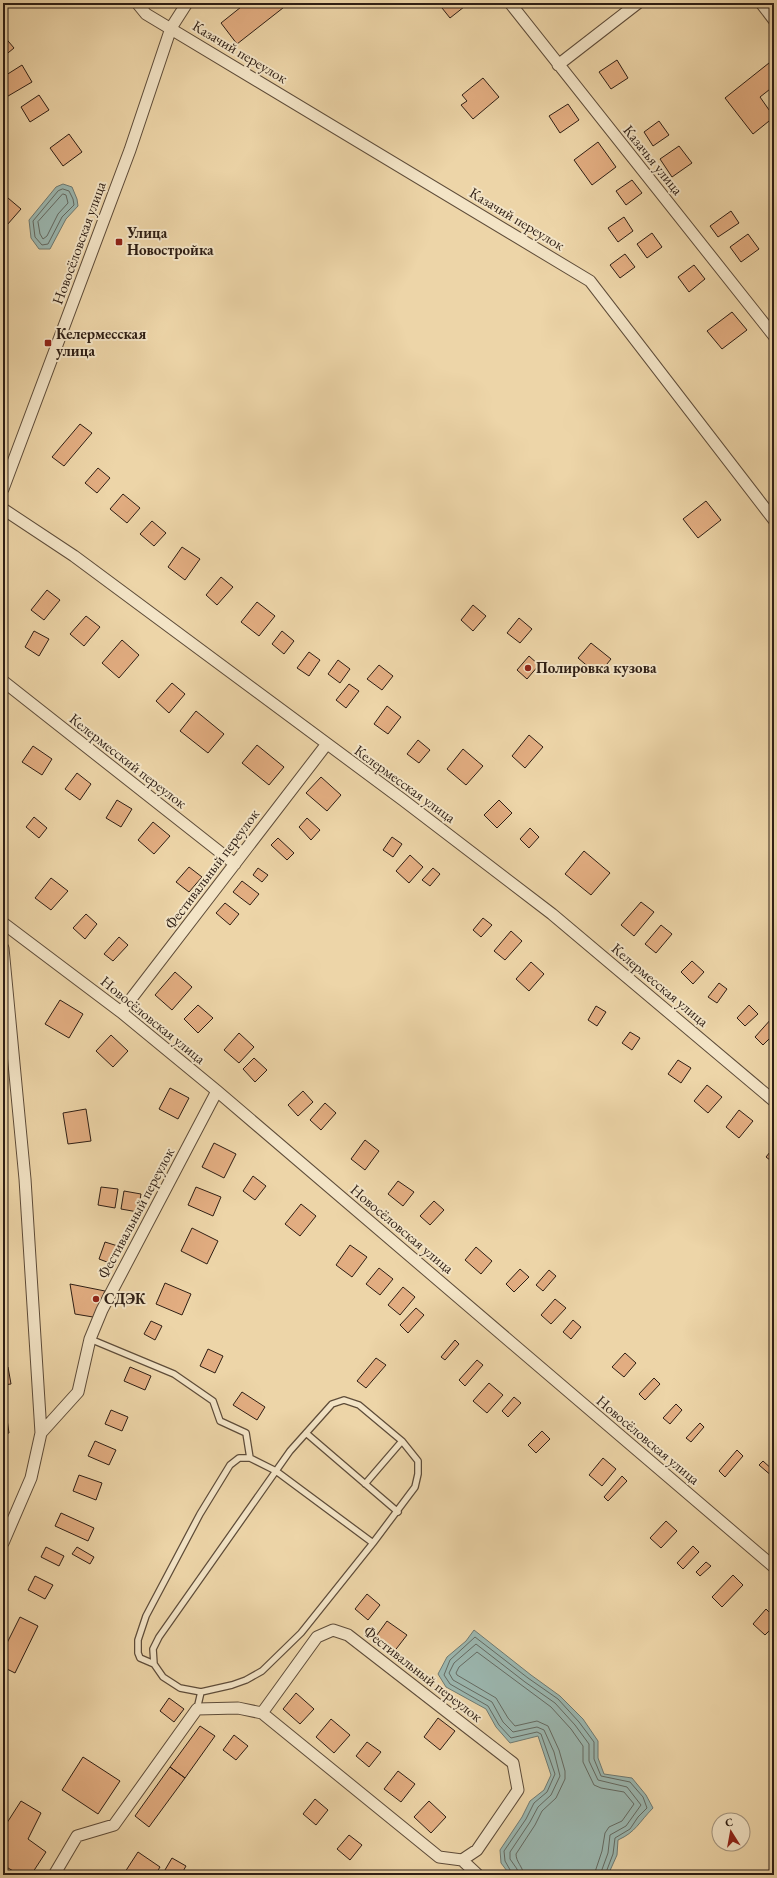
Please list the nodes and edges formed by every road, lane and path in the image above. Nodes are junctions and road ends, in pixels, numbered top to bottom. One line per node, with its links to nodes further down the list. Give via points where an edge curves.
1 (137, 3): 7 (street, via 146,14)
2 (187, 3): 7 (street, Новосёловская улица)
3 (510, 3): 8 (street, Казачья улица)
4 (638, 3): 8 (street)
5 (761, 3): 6 (street)
6 (774, 20)
7 (171, 28): 10 (street, Новосёловская улица, via 130,150); 12 (street, Казачий переулок, via 590,281)
8 (558, 65): 9 (street, Казачья улица)
9 (774, 336)
10 (3, 489)
11 (3, 509): 14 (street, Келермесская улица, via 74,556)
12 (774, 520)
13 (3, 681): 15 (street, Келермесский переулок)
14 (326, 745): 15 (street, Фестивальный переулок); 20 (street, Келермесская улица, via 403,800 552,914)
15 (235, 864): 18 (street, Фестивальный переулок)
16 (3, 923): 18 (street, Новосёловская улица)
17 (3, 948): 22 (street, via 25,1179)
18 (121, 1012): 19 (street, Новосёловская улица)
19 (217, 1092): 21 (street, Фестивальный переулок, via 102,1310); 31 (street, Новосёловская улица)
20 (774, 1101)
21 (90, 1339): 22 (street, Фестивальный переулок, via 78,1392); 25 (lane, via 174,1374 212,1401 220,1421 246,1433)
22 (41, 1432): 29 (street, via 31,1478)
23 (306, 1433): 24 (lane, via 332,1404 344,1400 359,1405); 26 (lane); 27 (lane)
24 (402, 1442): 27 (lane); 28 (lane, via 418,1461 418,1474 415,1487)
25 (250, 1458): 26 (lane); 32 (lane, via 239,1458 230,1465 200,1514 146,1616 138,1640 138,1653 140,1658)
26 (276, 1471): 30 (lane); 32 (lane, via 159,1637 153,1650)
27 (366, 1484): 28 (lane)
28 (398, 1512): 30 (lane)
29 (3, 1543)
30 (374, 1543): 33 (lane, via 301,1633 262,1671 232,1685)
31 (774, 1567)
32 (154, 1664): 33 (lane, via 163,1677 180,1688)
33 (201, 1692): 34 (lane)
34 (197, 1709): 35 (street, via 238,1708); 37 (street, via 114,1825 77,1836)
35 (262, 1713): 36 (street, via 440,1857); 36 (street, Фестивальный переулок, via 317,1637 333,1630 348,1635 513,1763 518,1790 477,1850)
36 (462, 1860): 38 (street)
37 (54, 1875)
38 (478, 1875)

